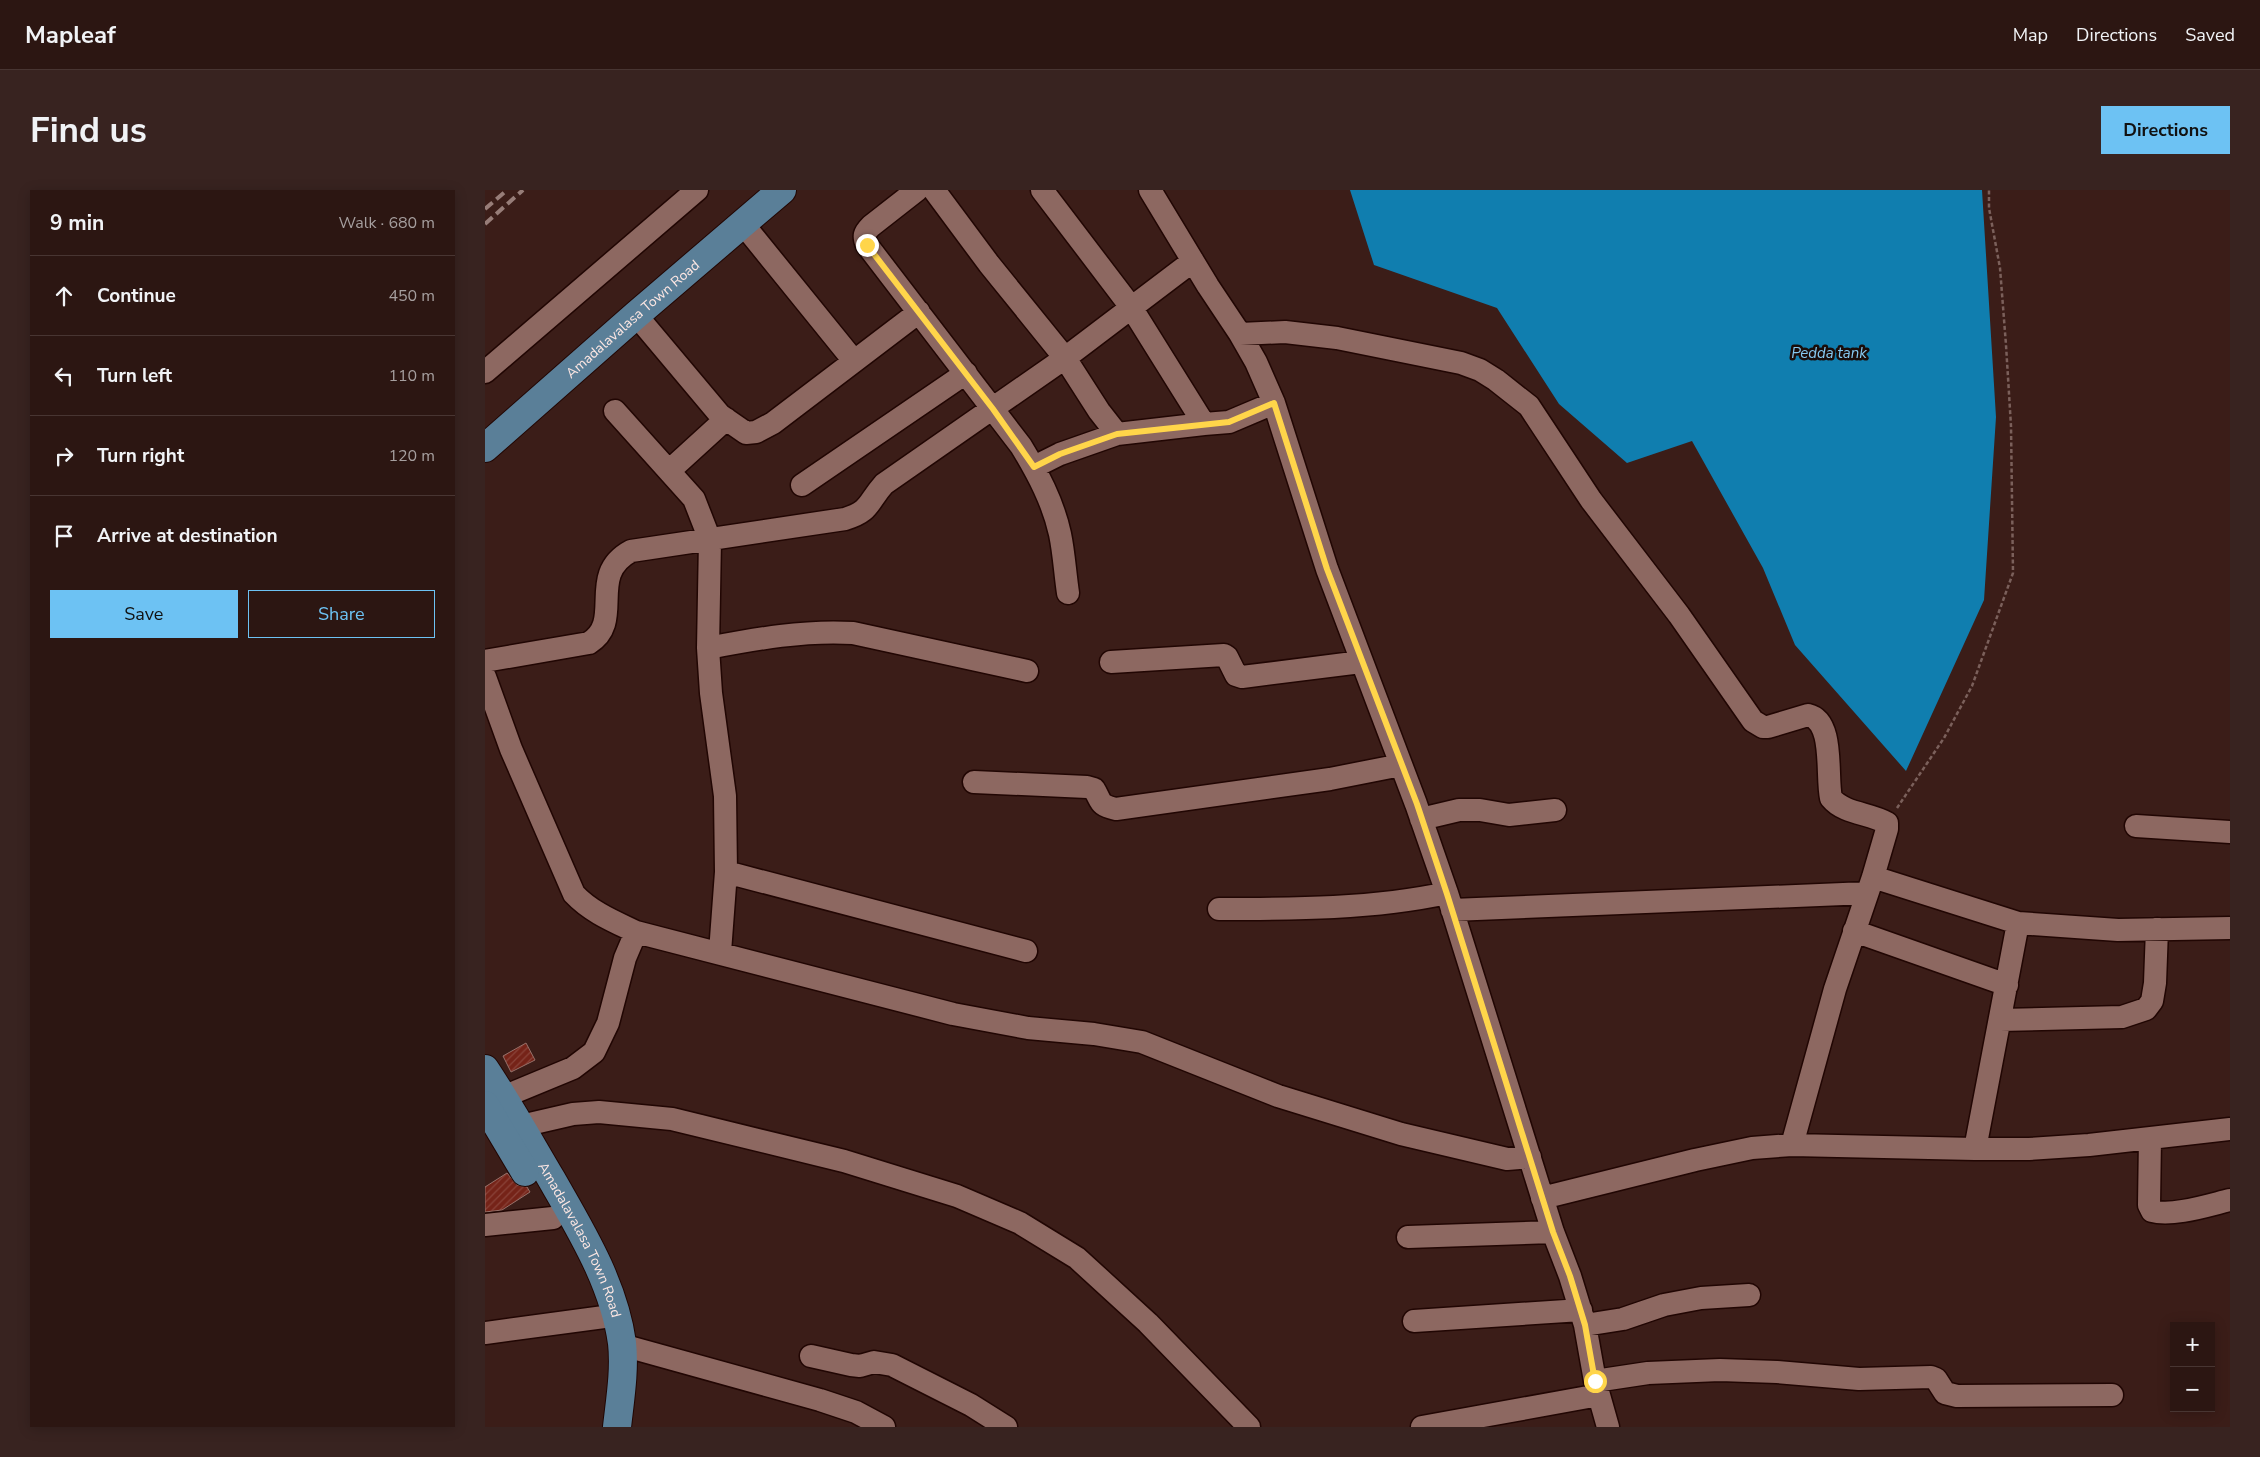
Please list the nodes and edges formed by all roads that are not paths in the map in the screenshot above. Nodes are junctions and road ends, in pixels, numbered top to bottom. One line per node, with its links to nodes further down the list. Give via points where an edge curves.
1 (697, 190): 16 (street)
2 (760, 190): 23 (main road, Amadalavalasa Town Road)
3 (782, 190): 8 (main road, Amadalavalasa Town Road)
4 (917, 190): 11 (street, via 865,231 864,237)
5 (934, 190): 14 (street)
6 (1042, 190): 10 (street)
7 (1150, 190): 9 (street)
8 (743, 224): 12 (main road, Amadalavalasa Town Road); 15 (street)
9 (1193, 261): 10 (street); 13 (street)
10 (1131, 307): 14 (street); 22 (street)
11 (919, 312): 15 (street); 17 (street)
12 (636, 315): 21 (street); 25 (main road, Amadalavalasa Town Road)
13 (1240, 334): 18 (street); 44 (street, via 1303,334 1428,355 1480,370 1517,395 1529,406 1591,500 1679,615 1753,721 1763,727 1800,715 1814,716 1822,725 1827,744 1831,798 1842,807 1887,823)
14 (1065, 358): 19 (street); 24 (street)
15 (854, 361): 21 (street, via 773,423 756,432 746,433)
16 (485, 372)
17 (966, 373): 19 (street); 28 (street)
18 (1274, 403): 22 (street, via 1229,422); 34 (street, via 1327,569)
19 (993, 409): 26 (street); 29 (street, via 884,484 860,514 845,520)
20 (615, 411): 27 (street)
21 (726, 419): 27 (street)
22 (1204, 424): 24 (street)
23 (485, 429)
24 (1117, 434): 26 (street)
25 (485, 448)
26 (1034, 467): 30 (street, via 1060,535)
27 (669, 471): 29 (street, via 694,500)
28 (802, 485)
29 (710, 540): 31 (street); 32 (street, via 652,546 622,555 615,562 605,586 603,630 589,643)
30 (1068, 592)
31 (708, 648): 35 (street, via 783,635 845,633); 43 (street, via 725,796)
32 (485, 661)
33 (1111, 662): 34 (street, via 1224,655 1236,675 1242,677)
34 (1361, 662): 37 (street)
35 (1027, 672)
36 (485, 677): 51 (street, via 511,749 574,894 598,913)
37 (1401, 765): 38 (street, via 1331,779 1116,809 1100,803 1094,789); 40 (street)
38 (973, 782)
39 (1555, 810): 40 (street, via 1509,816 1480,810 1459,810)
40 (1421, 819): 45 (street)
41 (2136, 826): 42 (street)
42 (2230, 832)
43 (726, 872): 52 (street); 53 (street)
44 (1870, 885): 45 (street); 47 (street); 50 (street)
45 (1449, 902): 46 (street); 63 (street)
46 (1219, 909)
47 (2018, 923): 49 (street); 54 (street)
48 (2230, 928): 49 (street)
49 (2157, 930): 55 (street, via 2155,983 2152,1001 2146,1009 2122,1017)
50 (1854, 931): 54 (street); 61 (street)
51 (636, 932): 53 (street); 57 (street, via 625,958 608,1023 594,1052 573,1068)
52 (1026, 951)
53 (720, 952): 63 (street, via 953,1014 1028,1028 1143,1042 1278,1096 1401,1134 1507,1159)
54 (2007, 985): 55 (street)
55 (2000, 1020): 62 (street)
56 (485, 1069): 57 (main road, Amadalavalasa Town Road)
57 (494, 1101): 58 (main road, Amadalavalasa Town Road); 66 (main road, Amadalavalasa Town Road)
58 (521, 1126): 75 (main road, Amadalavalasa Town Road, via 597,1262 611,1297); 83 (street, via 573,1114 599,1112 673,1119 844,1160 957,1196 1020,1223 1077,1258 1147,1323)
59 (2230, 1129): 60 (street)
60 (2150, 1138): 62 (street, via 2089,1145); 65 (street, via 2149,1205 2152,1211 2171,1212)
61 (1792, 1145): 62 (street); 64 (street, via 1753,1148 1695,1160)
62 (1975, 1149)
63 (1529, 1157): 64 (street)
64 (1542, 1198): 68 (street)
65 (2230, 1200)
66 (553, 1218): 67 (street); 71 (main road, Amadalavalasa Town Road, via 588,1274)
67 (485, 1226)
68 (1553, 1232): 69 (street); 72 (street)
69 (1408, 1237)
70 (1749, 1296): 72 (street, via 1701,1298 1665,1305 1623,1319)
71 (604, 1317): 74 (street); 79 (main road, Amadalavalasa Town Road, via 611,1372)
72 (1583, 1318): 73 (street); 77 (street)
73 (1414, 1321)
74 (485, 1334)
75 (622, 1345): 80 (main road, Amadalavalasa Town Road); 81 (street, via 820,1400 856,1412)
76 (811, 1356): 82 (street, via 860,1366 874,1362 892,1365 971,1405)
77 (1597, 1388): 78 (street, via 1649,1373 1720,1370 1853,1378 1931,1377 1945,1393 1957,1396); 84 (street); 85 (street)
78 (2112, 1395)
79 (607, 1427)
80 (617, 1427)
81 (884, 1427)
82 (1006, 1427)
83 (1249, 1427)
84 (1422, 1427)
85 (1608, 1427)

